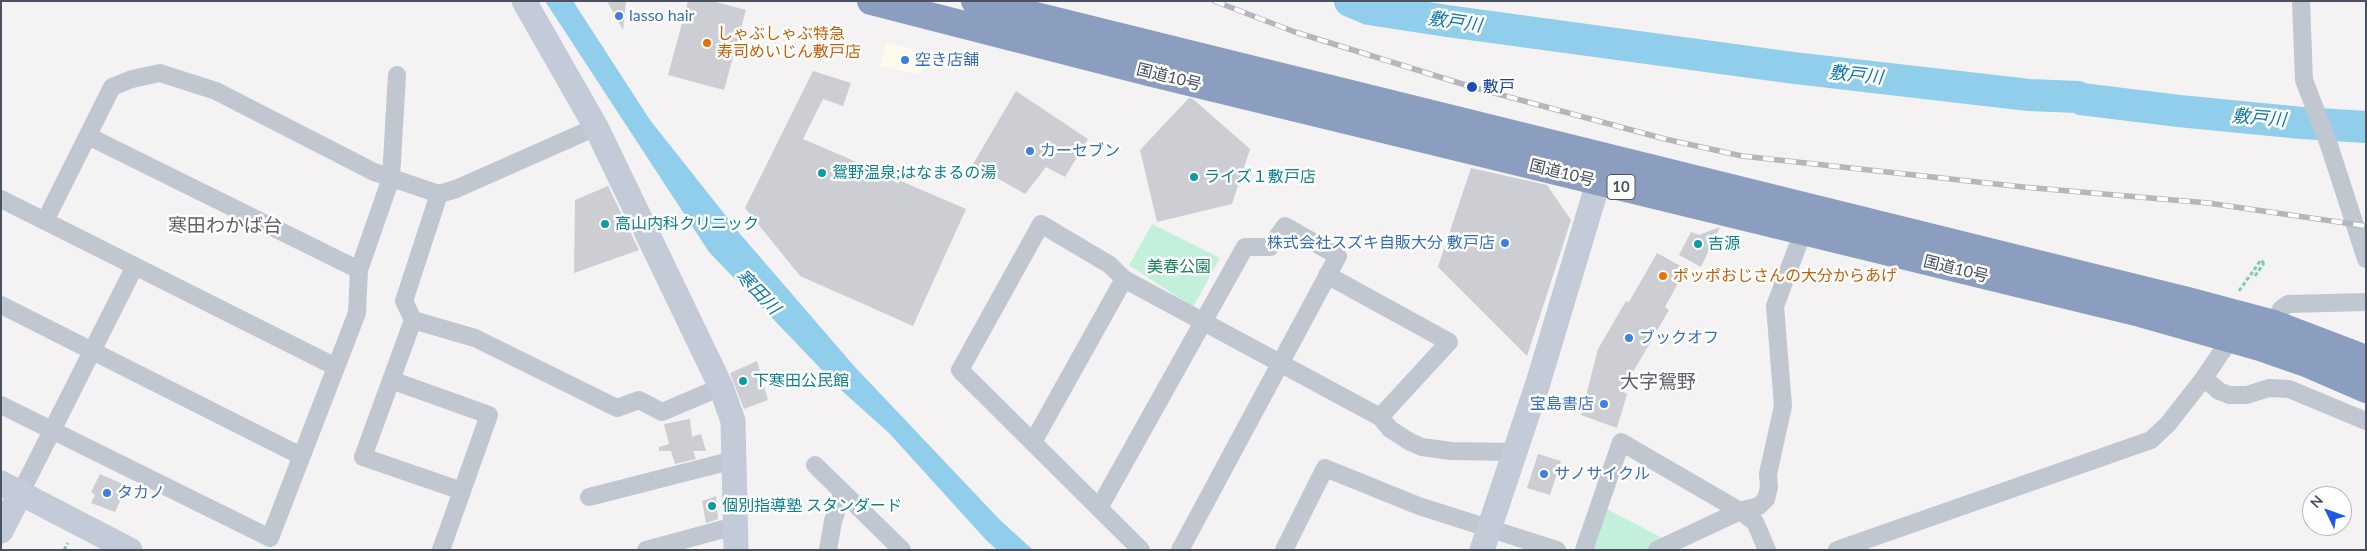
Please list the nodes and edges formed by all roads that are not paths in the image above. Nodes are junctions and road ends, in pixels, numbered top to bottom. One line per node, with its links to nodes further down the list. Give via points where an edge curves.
1 (524, 1): 6 (street)
2 (871, 1): 8 (highway, 国道10号 / 10, via 1148,72)
3 (975, 1): 8 (highway, 国道10号 / 10)
4 (2301, 1): 14 (street, via 2304,80)
5 (397, 75): 9 (street)
6 (596, 127): 10 (street); 31 (street)
7 (88, 136): 9 (street, via 112,87 160,73 216,91); 12 (street); 16 (street)
8 (1602, 169): 13 (highway, 国道10号 / 10); 23 (highway, 国道10号 / 10); 38 (street)
9 (391, 178): 10 (street); 16 (street)
10 (439, 194): 21 (street, via 404,301)
11 (1, 199): 12 (street)
12 (45, 221): 15 (street)
13 (1803, 232): 24 (highway, 国道10号 / 10); 47 (street, via 1775,306 1784,406 1768,474 1769,488 1760,506)
14 (2366, 259)
15 (135, 266): 25 (street); 28 (street)
16 (359, 270): 28 (street, via 357,313)
17 (1327, 275): 22 (street, via 1338,256 1285,226 1270,247 1245,247); 27 (street); 34 (street, via 1448,342)
18 (1124, 279): 22 (street); 37 (street); 37 (street, via 1110,265 1041,224 960,370)
19 (2366, 302): 23 (street, via 2288,304 2281,309)
20 (1, 305): 25 (street)
21 (413, 320): 30 (street); 31 (street, via 476,338 617,408 639,400 662,412)
22 (1203, 322): 27 (street); 46 (street)
23 (2274, 324): 26 (highway, 国道10号 / 10)
24 (2231, 338): 29 (street); 32 (highway, 国道10号 / 10, via 2306,363)
25 (92, 351): 36 (street); 39 (street)
26 (2366, 359)
27 (1280, 363): 34 (street); 57 (street)
28 (336, 367): 39 (street)
29 (2204, 378): 35 (street, via 2219,391 2233,396 2269,388 2289,389); 63 (street, via 2152,440)
30 (391, 380): 43 (street, via 489,415); 43 (street, via 363,457)
31 (721, 386): 40 (street, via 733,421)
32 (2366, 389)
33 (1, 405): 36 (street)
34 (1380, 417): 38 (street, via 1400,437 1422,447)
35 (2366, 421)
36 (52, 430): 39 (street, via 270,538); 42 (street)
37 (1032, 442): 46 (street)
38 (1515, 452): 50 (street)
39 (301, 456)
40 (734, 460): 45 (street); 49 (street)
41 (815, 465): 44 (street)
42 (11, 488): 48 (street); 51 (street)
43 (462, 491): 52 (street)
44 (843, 492): 54 (street); 55 (street)
45 (588, 496)
46 (1099, 508): 56 (street)
47 (1740, 511): 60 (street, via 1621,442); 61 (street); 62 (street, via 1755,522)
48 (1, 531)
49 (735, 538): 53 (street)
50 (1486, 539): 58 (street, via 1419,506 1325,468); 59 (street)
51 (130, 550)
52 (441, 550)
53 (646, 550)
54 (828, 550)
55 (902, 550)
56 (1141, 550)
57 (1180, 550)
58 (1284, 550)
59 (1557, 550)
60 (1584, 550)
61 (1657, 550)
62 (1767, 550)
63 (1837, 550)

